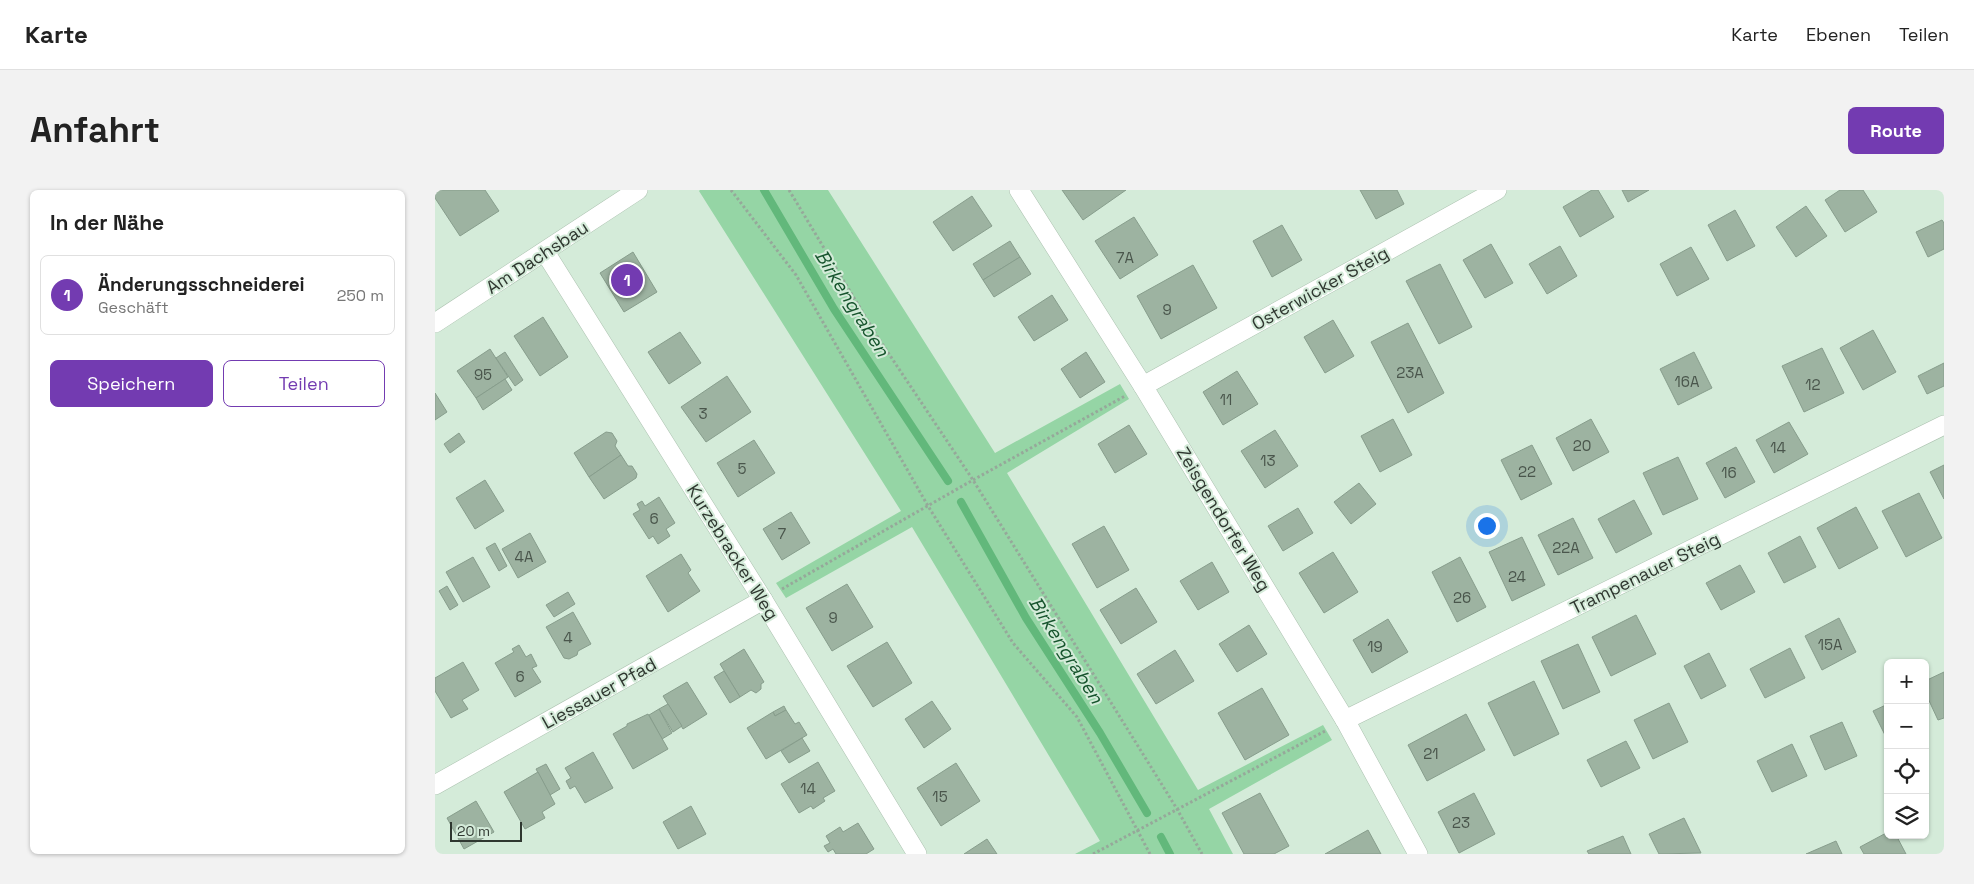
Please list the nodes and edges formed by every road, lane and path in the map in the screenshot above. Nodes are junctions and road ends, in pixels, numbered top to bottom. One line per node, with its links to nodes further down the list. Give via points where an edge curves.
1 (639, 190): 6 (street, Am Dachsbau)
2 (731, 190): 11 (path, via 796,275)
3 (789, 190): 10 (path, via 877,336)
4 (1019, 190): 8 (street, Zeisgendorfer Weg)
5 (1497, 190): 8 (street, Osterwicker Steig)
6 (545, 252): 7 (street, Am Dachsbau); 12 (street, Kurzebracker Weg)
7 (435, 323)
8 (1143, 386): 10 (path); 13 (street, Zeisgendorfer Weg)
9 (1944, 426): 13 (street, Trampenauer Steig)
10 (973, 480): 11 (path); 15 (path)
11 (928, 506): 12 (path); 16 (path, via 1013,643 1077,717)
12 (763, 600): 14 (street, Liessauer Pfad); 17 (street, Kurzebracker Weg)
13 (1345, 720): 15 (path); 21 (street, Zeisgendorfer Weg)
14 (435, 785)
15 (1177, 809): 16 (path); 20 (path)
16 (1138, 830): 18 (path); 19 (path)
17 (917, 854)
18 (1093, 854)
19 (1150, 854)
20 (1202, 854)
21 (1418, 854)

